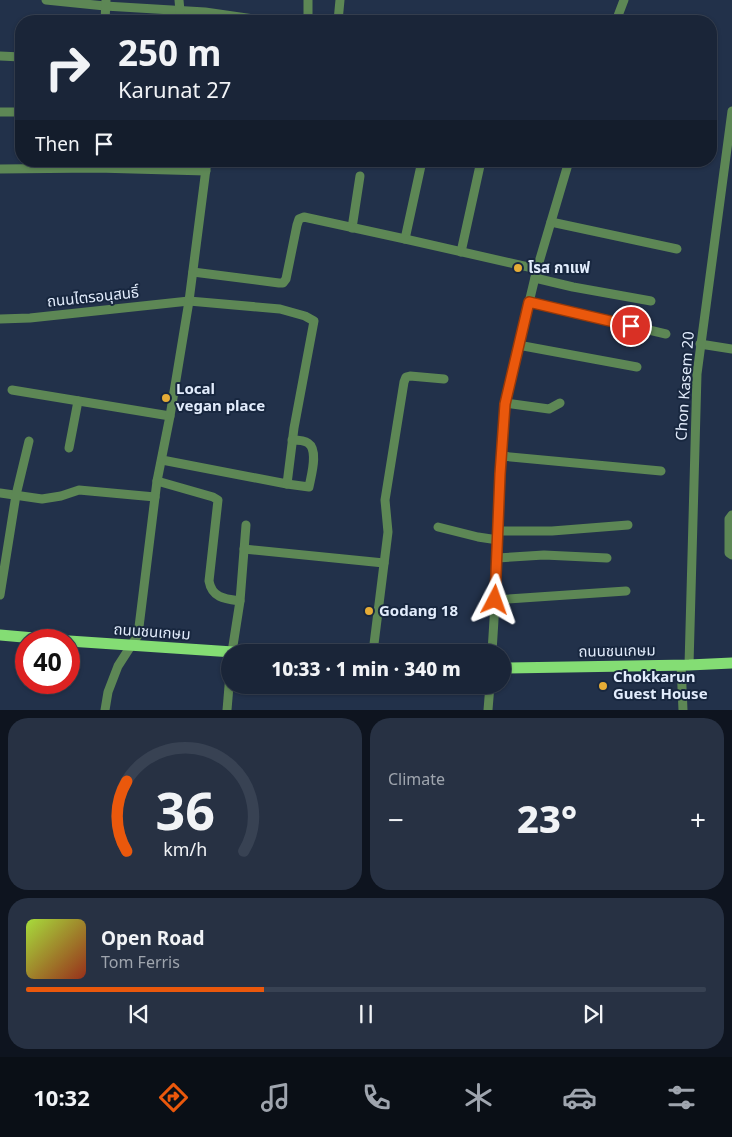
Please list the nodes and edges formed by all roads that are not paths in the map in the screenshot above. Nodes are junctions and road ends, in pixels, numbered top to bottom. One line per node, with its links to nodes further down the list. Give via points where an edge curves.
1 (46, 0): 6 (street)
2 (180, 0): 7 (street)
3 (308, 0): 9 (street)
4 (340, 0): 10 (street)
5 (624, 0): 11 (street)
6 (106, 3): 7 (street)
7 (180, 10): 8 (street)
8 (208, 15)
9 (308, 15)
10 (339, 15)
11 (618, 15)
12 (0, 56): 13 (street)
13 (15, 57)
14 (732, 110): 17 (street, Chon Kasem 20)
15 (0, 112): 16 (street)
16 (15, 112)
17 (731, 123): 18 (street, Chon Kasem 20)
18 (729, 161): 40 (street, Chon Kasem 20)
19 (48, 167): 25 (street)
20 (128, 167): 26 (street)
21 (206, 167): 26 (street)
22 (421, 167): 30 (street)
23 (480, 167): 32 (street)
24 (568, 167): 28 (street)
25 (0, 169)
26 (206, 172): 33 (street)
27 (360, 176): 29 (street)
28 (551, 222): 31 (street); 34 (street)
29 (352, 228): 30 (street); 33 (street, via 304,217 299,219 283,282)
30 (405, 239): 32 (street)
31 (677, 250)
32 (461, 252): 34 (street)
33 (193, 272): 35 (street)
34 (536, 274): 36 (street, via 588,290); 37 (street)
35 (189, 301): 38 (street, ถนนไตรอนุสนธิ์); 49 (street); 50 (street, ถนนไตรอนุสนธิ์, via 280,309 314,321)
36 (650, 301)
37 (529, 302): 39 (street); 41 (street)
38 (0, 319)
39 (666, 334)
40 (700, 344): 42 (street); 84 (street, Chon Kasem 20)
41 (518, 345): 43 (street); 48 (street)
42 (732, 349)
43 (637, 367)
44 (444, 379): 70 (street, via 410,376 404,382 385,500 388,532)
45 (12, 390): 46 (street)
46 (78, 401): 49 (street); 52 (street)
47 (560, 403): 48 (street, via 549,409)
48 (505, 404): 53 (street)
49 (170, 416): 54 (street)
50 (292, 440): 57 (street); 57 (street, via 311,445 314,460 309,487)
51 (29, 441): 59 (street)
52 (69, 448)
53 (501, 456): 55 (street); 65 (street)
54 (162, 460): 56 (street); 57 (street)
55 (661, 471)
56 (157, 482): 60 (street); 74 (street, via 218,500 210,587 224,599)
57 (287, 484)
58 (0, 493): 59 (street)
59 (16, 495): 60 (street, via 42,499 79,490); 72 (street)
60 (155, 497): 81 (street, via 138,635)
61 (732, 515): 67 (street, via 729,519 729,553)
62 (246, 525): 66 (street)
63 (628, 525): 65 (street)
64 (438, 526): 65 (street, via 478,537)
65 (498, 535): 68 (street)
66 (244, 549): 70 (street); 74 (street)
67 (732, 555)
68 (497, 558): 69 (street); 73 (street)
69 (607, 558)
70 (384, 563): 79 (street)
71 (626, 590): 73 (street)
72 (0, 595)
73 (495, 600): 80 (street)
74 (240, 601): 78 (street)
75 (0, 635): 76 (main road)
76 (15, 636)
77 (80, 642): 81 (main road, ถนนชนเกษม)
78 (233, 644)
79 (374, 644)
80 (492, 644)
81 (130, 646): 82 (main road, ถนนชนเกษม); 88 (street, via 118,666)
82 (221, 651)
83 (732, 663): 84 (main road, ถนนชนเกษม)
84 (685, 665): 85 (main road, ถนนชนเกษม); 91 (street, Chon Kasem 20)
85 (511, 668)
86 (228, 694): 89 (street)
87 (489, 694): 90 (street)
88 (105, 710)
89 (227, 710)
90 (488, 710)
91 (683, 710)

